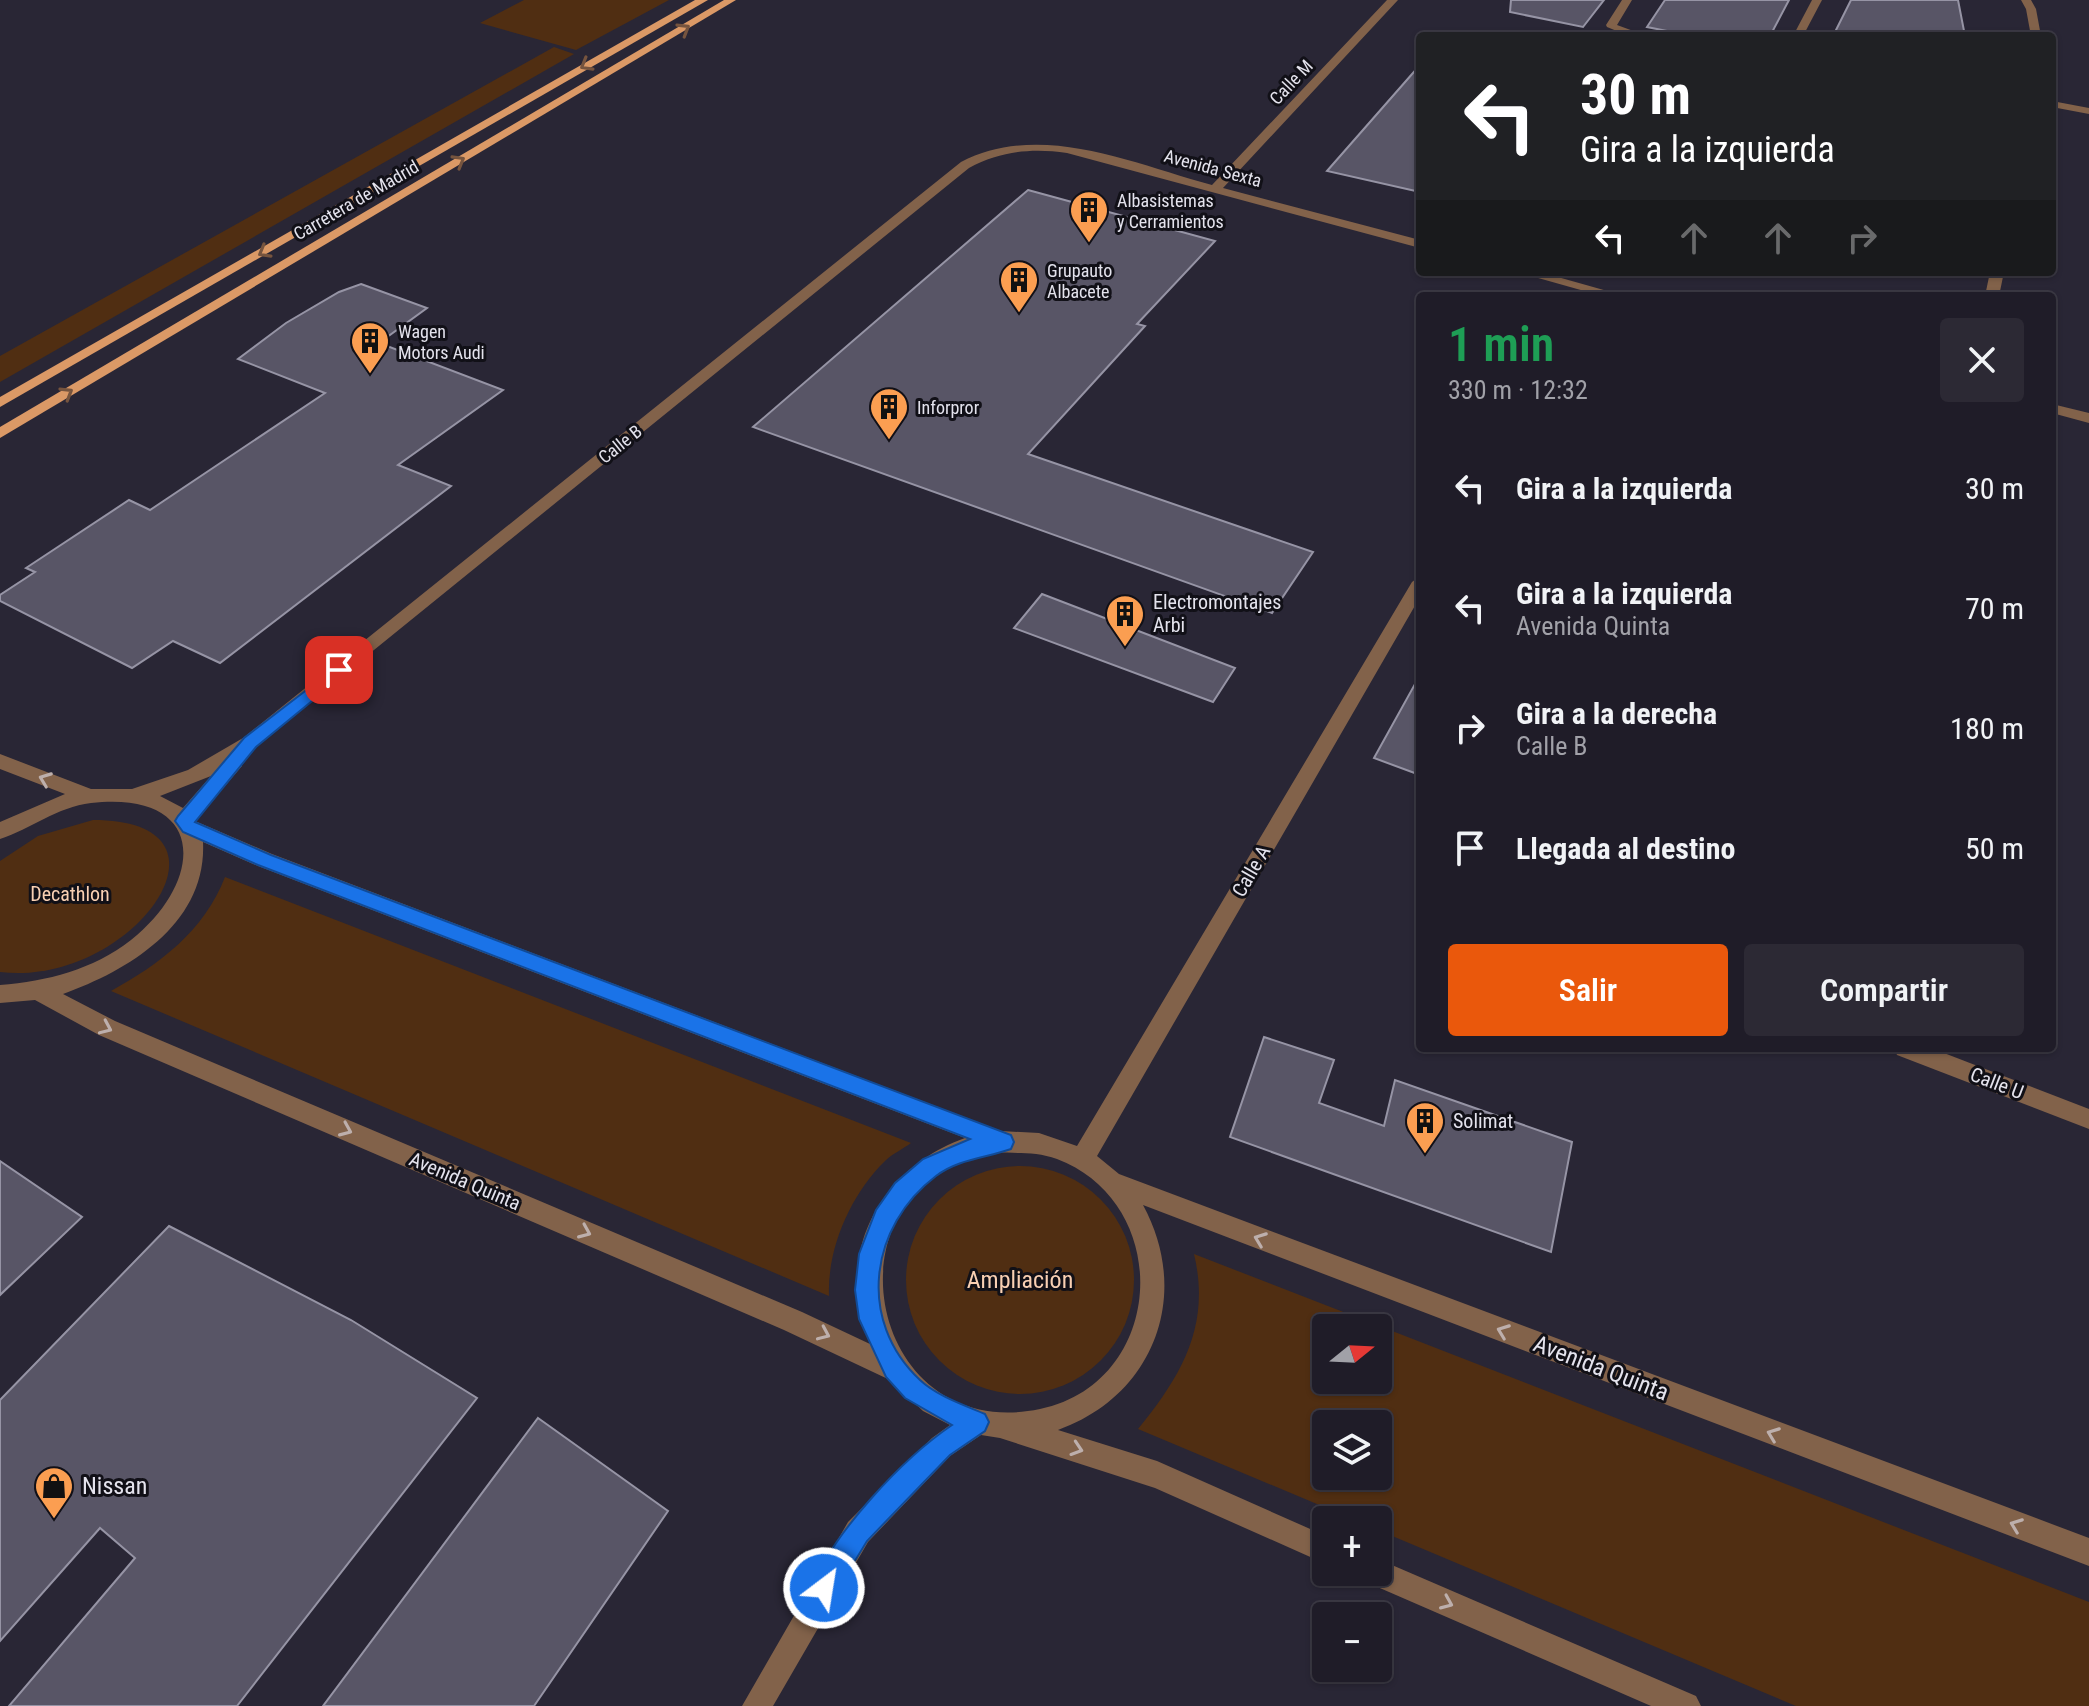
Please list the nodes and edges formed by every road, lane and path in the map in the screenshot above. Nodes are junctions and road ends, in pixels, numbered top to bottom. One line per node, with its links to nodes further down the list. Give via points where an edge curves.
1 (703, 0): 17 (main road, Carretera de Madrid, one-way to 17)
2 (731, 0): 20 (main road, Carretera de Madrid, one-way to 2)
3 (1393, 0): 13 (street, Calle M)
4 (1627, 0): 7 (street, via 1611,25)
5 (1817, 0): 8 (street)
6 (2026, 0): 9 (street)
7 (1627, 32)
8 (1800, 32)
9 (2035, 32)
10 (2056, 105): 11 (street)
11 (2089, 111)
12 (993, 151): 13 (street, Avenida Sexta, via 1050,146); 22 (street, Calle B, via 965,165)
13 (1215, 189): 14 (street, Avenida Sexta)
14 (1416, 243)
15 (1537, 276): 16 (street)
16 (1587, 292)
17 (0, 403)
18 (2056, 409): 19 (street)
19 (2089, 418)
20 (0, 433)
21 (1416, 589): 33 (street, Calle A)
22 (250, 743): 25 (street, Calle B, via 186,782); 26 (street, Calle B)
23 (0, 761): 24 (street, one-way to 23)
24 (90, 796): 25 (street); 27 (street, via 40,810)
25 (135, 796): 26 (street, via 158,802)
26 (187, 824): 28 (street, via 195,855 188,887 165,921 130,952 86,976); 32 (street, via 265,860)
27 (0, 831)
28 (38, 991): 29 (street); 35 (street, Avenida Quinta, one-way to 35, via 107,1028)
29 (0, 994)
30 (1915, 1052): 31 (street, Calle U)
31 (2089, 1119)
32 (1003, 1142): 33 (street, via 1046,1146); 35 (street, via 974,1147 931,1166 903,1190 884,1218 870,1254 866,1290 871,1319)
33 (1082, 1159): 34 (street)
34 (1114, 1183): 36 (street, via 1137,1213 1152,1252 1156,1285 1137,1352 1101,1394 1059,1417); 38 (street, Avenida Quinta, one-way to 34)
35 (894, 1369): 36 (street, via 913,1390 962,1417)
36 (990, 1424): 37 (street, one-way to 37, via 1157,1475); 40 (street, via 941,1447 858,1532)
37 (1312, 1544)
38 (2089, 1552)
39 (1392, 1579): 41 (street, one-way to 41)
40 (757, 1706)
41 (1686, 1706)

